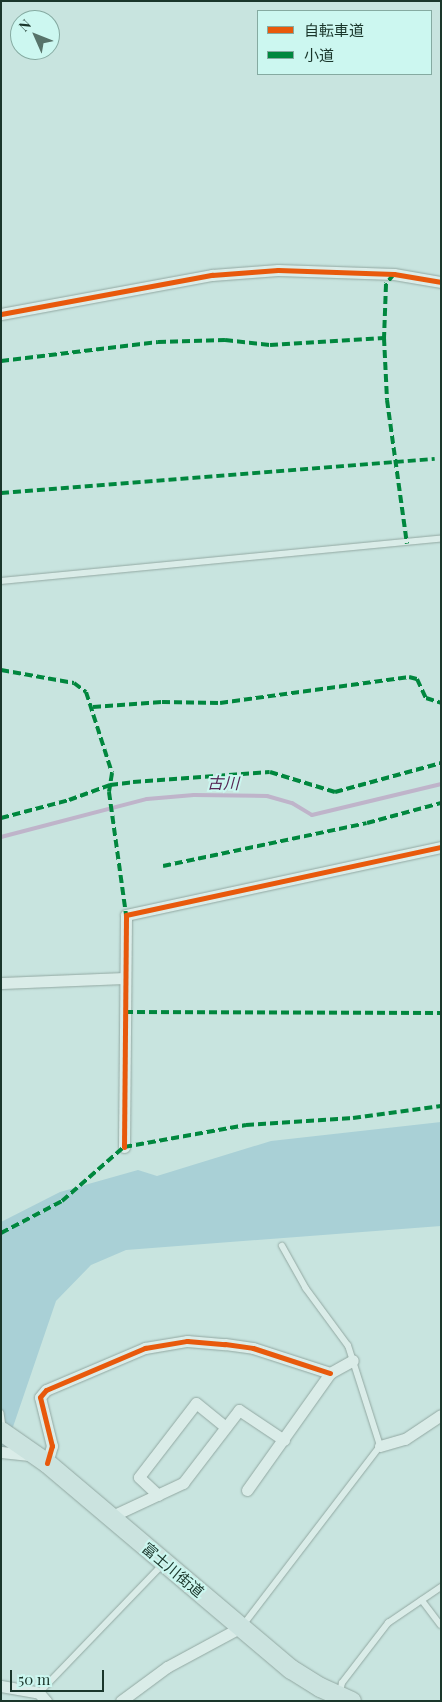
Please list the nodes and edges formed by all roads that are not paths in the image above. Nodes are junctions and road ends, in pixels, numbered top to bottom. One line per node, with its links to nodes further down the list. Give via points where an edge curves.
1 (441, 282): 2 (street, via 394,274 278,270 212,275)
2 (1, 314)
3 (441, 539): 4 (lane)
4 (1, 581)
5 (441, 847): 6 (street, via 126,915)
6 (125, 978): 7 (street); 8 (street)
7 (1, 982)
8 (124, 1147)
9 (282, 1246): 10 (lane, via 306,1288 348,1346)
10 (353, 1360): 11 (street); 17 (lane)
11 (330, 1373): 16 (street); 19 (street, via 253,1348 225,1344 187,1342 145,1348 46,1390 40,1397 52,1446)
12 (1, 1413): 15 (lane)
13 (441, 1415): 17 (street, via 405,1439)
14 (226, 1426): 16 (street, via 239,1410); 21 (street, via 183,1483); 21 (street, via 196,1403 139,1477)
15 (2, 1431): 19 (main road, 富士川街道)
16 (284, 1440): 20 (street)
17 (380, 1446): 27 (lane, via 328,1518)
18 (1, 1452): 19 (street)
19 (42, 1460): 22 (main road, 富士川街道)
20 (247, 1490)
21 (158, 1495): 22 (street)
22 (110, 1517): 23 (main road, 富士川街道)
23 (164, 1562): 27 (main road, 富士川街道); 29 (lane)
24 (441, 1586): 25 (lane)
25 (422, 1600): 26 (lane); 30 (lane, via 388,1623 362,1653 342,1683)
26 (441, 1625)
27 (241, 1627): 30 (main road, 富士川街道, via 303,1678); 31 (street, via 168,1667)
28 (1, 1686): 29 (street)
29 (43, 1697)
30 (343, 1700)
31 (121, 1701)

